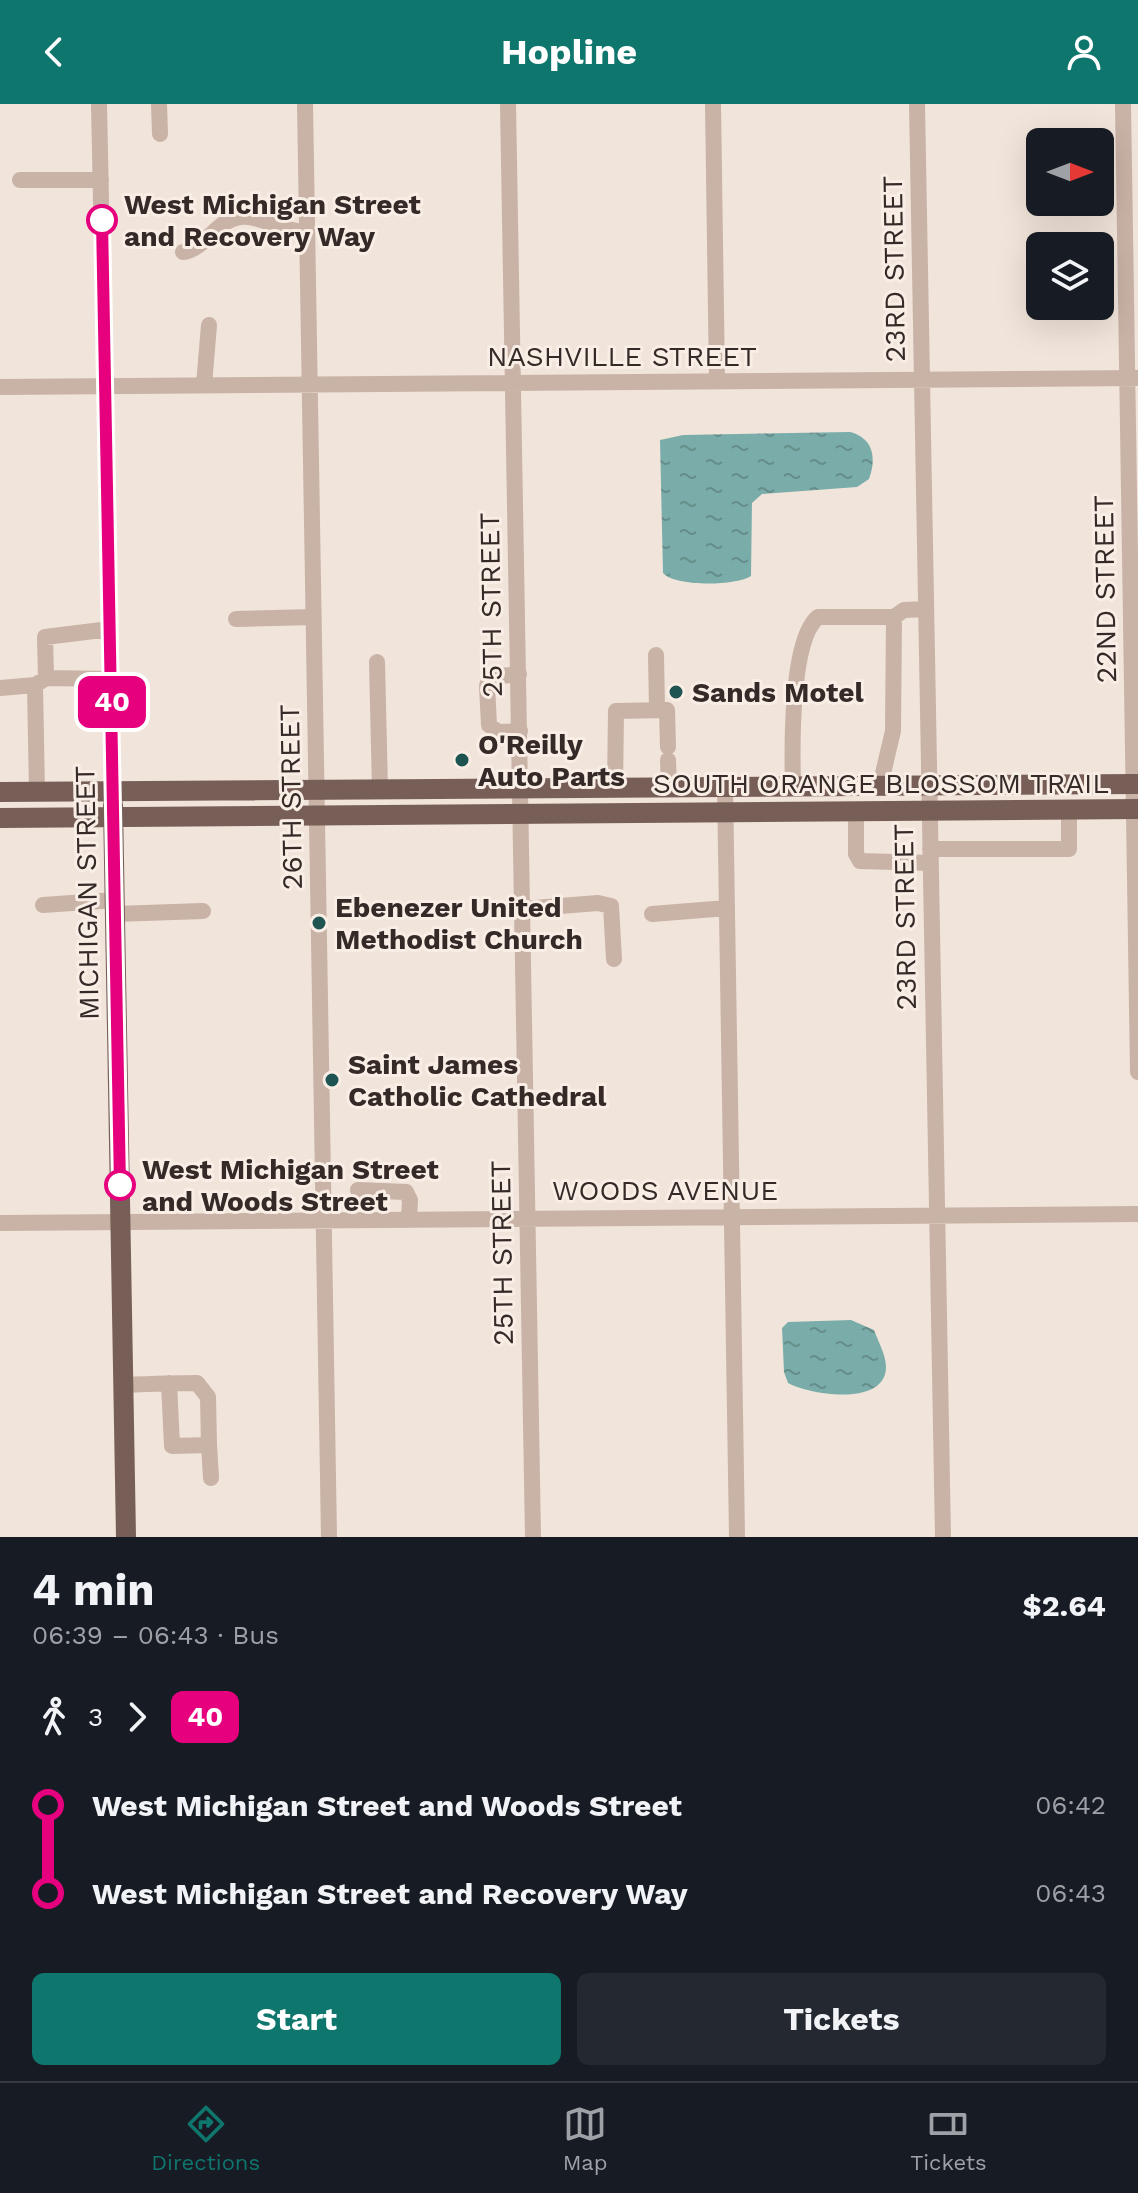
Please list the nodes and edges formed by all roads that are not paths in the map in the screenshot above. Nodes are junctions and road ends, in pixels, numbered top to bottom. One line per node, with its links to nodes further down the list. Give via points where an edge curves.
1 (99, 104): 10 (street, MICHIGAN STREET)
2 (159, 104): 8 (street)
3 (305, 104): 11 (street, 26TH STREET)
4 (508, 104): 17 (street, 25TH STREET)
5 (713, 104): 16 (street)
6 (917, 104): 15 (street, 23RD STREET)
7 (1123, 104): 14 (street, 22ND STREET)
8 (160, 134)
9 (20, 180): 10 (street)
10 (101, 180): 20 (street, MICHIGAN STREET)
11 (307, 232): 12 (street, via 287,232 241,217 194,251); 19 (street, 26TH STREET)
12 (183, 252)
13 (209, 325): 18 (street)
14 (1132, 378): 15 (street, NASHVILLE STREET); 22 (street, 22ND STREET)
15 (921, 380): 16 (street, NASHVILLE STREET); 23 (street, 23RD STREET)
16 (717, 381): 17 (street, NASHVILLE STREET)
17 (513, 382): 19 (street, NASHVILLE STREET); 30 (street, 25TH STREET)
18 (204, 385): 19 (street, NASHVILLE STREET); 20 (street, NASHVILLE STREET)
19 (309, 385): 24 (street, 26TH STREET)
20 (105, 386): 21 (street, NASHVILLE STREET); 27 (street, MICHIGAN STREET)
21 (0, 387)
22 (1134, 546): 36 (street, 22ND STREET)
23 (926, 609): 25 (street, via 904,610); 37 (street, 23RD STREET)
24 (313, 617): 26 (street); 44 (street, 26TH STREET)
25 (894, 617): 38 (street, via 890,753); 41 (street, via 818,617 810,624 801,655)
26 (236, 619)
27 (110, 629): 31 (street, MICHIGAN STREET); 32 (street, via 45,637)
28 (656, 655): 34 (street)
29 (377, 662): 45 (street)
30 (519, 674): 35 (street, 25TH STREET); 35 (street, via 490,677 487,686 489,725 498,732)
31 (111, 679): 32 (street); 46 (street, MICHIGAN STREET)
32 (40, 682): 33 (street); 48 (street)
33 (0, 688)
34 (657, 710): 39 (street, via 667,710); 43 (street, via 616,711)
35 (520, 731): 42 (street, 25TH STREET)
36 (1136, 784): 37 (main road, SOUTH ORANGE BLOSSOM TRAIL); 49 (street, 22ND STREET)
37 (930, 785): 38 (main road, SOUTH ORANGE BLOSSOM TRAIL); 52 (street, 23RD STREET)
38 (880, 786): 41 (main road, SOUTH ORANGE BLOSSOM TRAIL)
39 (669, 787): 40 (main road, SOUTH ORANGE BLOSSOM TRAIL); 43 (main road, SOUTH ORANGE BLOSSOM TRAIL)
40 (725, 787): 41 (main road, SOUTH ORANGE BLOSSOM TRAIL); 53 (street)
41 (793, 787)
42 (521, 788): 43 (main road, SOUTH ORANGE BLOSSOM TRAIL); 45 (main road, SOUTH ORANGE BLOSSOM TRAIL); 54 (street, 25TH STREET)
43 (615, 788)
44 (318, 790): 45 (main road, SOUTH ORANGE BLOSSOM TRAIL); 46 (main road, SOUTH ORANGE BLOSSOM TRAIL); 55 (street, 26TH STREET)
45 (380, 790)
46 (113, 791): 48 (main road, SOUTH ORANGE BLOSSOM TRAIL); 56 (main road, MICHIGAN STREET)
47 (0, 792): 48 (main road, SOUTH ORANGE BLOSSOM TRAIL)
48 (37, 792)
49 (1136, 809): 50 (main road, SOUTH ORANGE BLOSSOM TRAIL); 66 (street, 22ND STREET)
50 (1069, 810): 52 (main road, SOUTH ORANGE BLOSSOM TRAIL); 58 (street, via 1069,849)
51 (856, 811): 52 (main road, SOUTH ORANGE BLOSSOM TRAIL); 53 (main road, SOUTH ORANGE BLOSSOM TRAIL); 58 (street, via 860,861)
52 (930, 811): 58 (street, 23RD STREET)
53 (726, 812): 54 (main road, SOUTH ORANGE BLOSSOM TRAIL); 61 (street)
54 (521, 813): 55 (main road, SOUTH ORANGE BLOSSOM TRAIL); 62 (street, 25TH STREET)
55 (318, 814): 56 (main road, SOUTH ORANGE BLOSSOM TRAIL); 73 (street, 26TH STREET)
56 (114, 816): 57 (main road, SOUTH ORANGE BLOSSOM TRAIL); 60 (main road, MICHIGAN STREET)
57 (0, 818)
58 (930, 856): 68 (street, 23RD STREET)
59 (43, 905): 60 (street)
60 (115, 907): 63 (street); 74 (main road, MICHIGAN STREET)
61 (727, 908): 64 (street); 70 (street)
62 (522, 909): 65 (street, via 611,906); 71 (street, 25TH STREET)
63 (203, 911)
64 (652, 914)
65 (614, 959)
66 (1138, 1072)
67 (358, 1190): 72 (street, via 406,1192)
68 (936, 1214): 69 (street, WOODS AVENUE); 70 (street, WOODS AVENUE); 84 (street, 23RD STREET)
69 (1138, 1214)
70 (731, 1216): 71 (street, WOODS AVENUE); 83 (street)
71 (527, 1217): 72 (street, WOODS AVENUE); 82 (street, 25TH STREET)
72 (409, 1219): 73 (street, WOODS AVENUE)
73 (324, 1220): 74 (street, WOODS AVENUE); 81 (street, 26TH STREET)
74 (121, 1222): 75 (street, WOODS AVENUE); 77 (main road, MICHIGAN STREET)
75 (0, 1223)
76 (169, 1383): 77 (street); 78 (street, via 197,1383 208,1397); 78 (street, via 172,1446)
77 (123, 1385): 80 (main road, MICHIGAN STREET)
78 (209, 1445): 79 (street)
79 (211, 1478)
80 (126, 1537)
81 (329, 1537)
82 (533, 1537)
83 (737, 1537)
84 (943, 1537)

